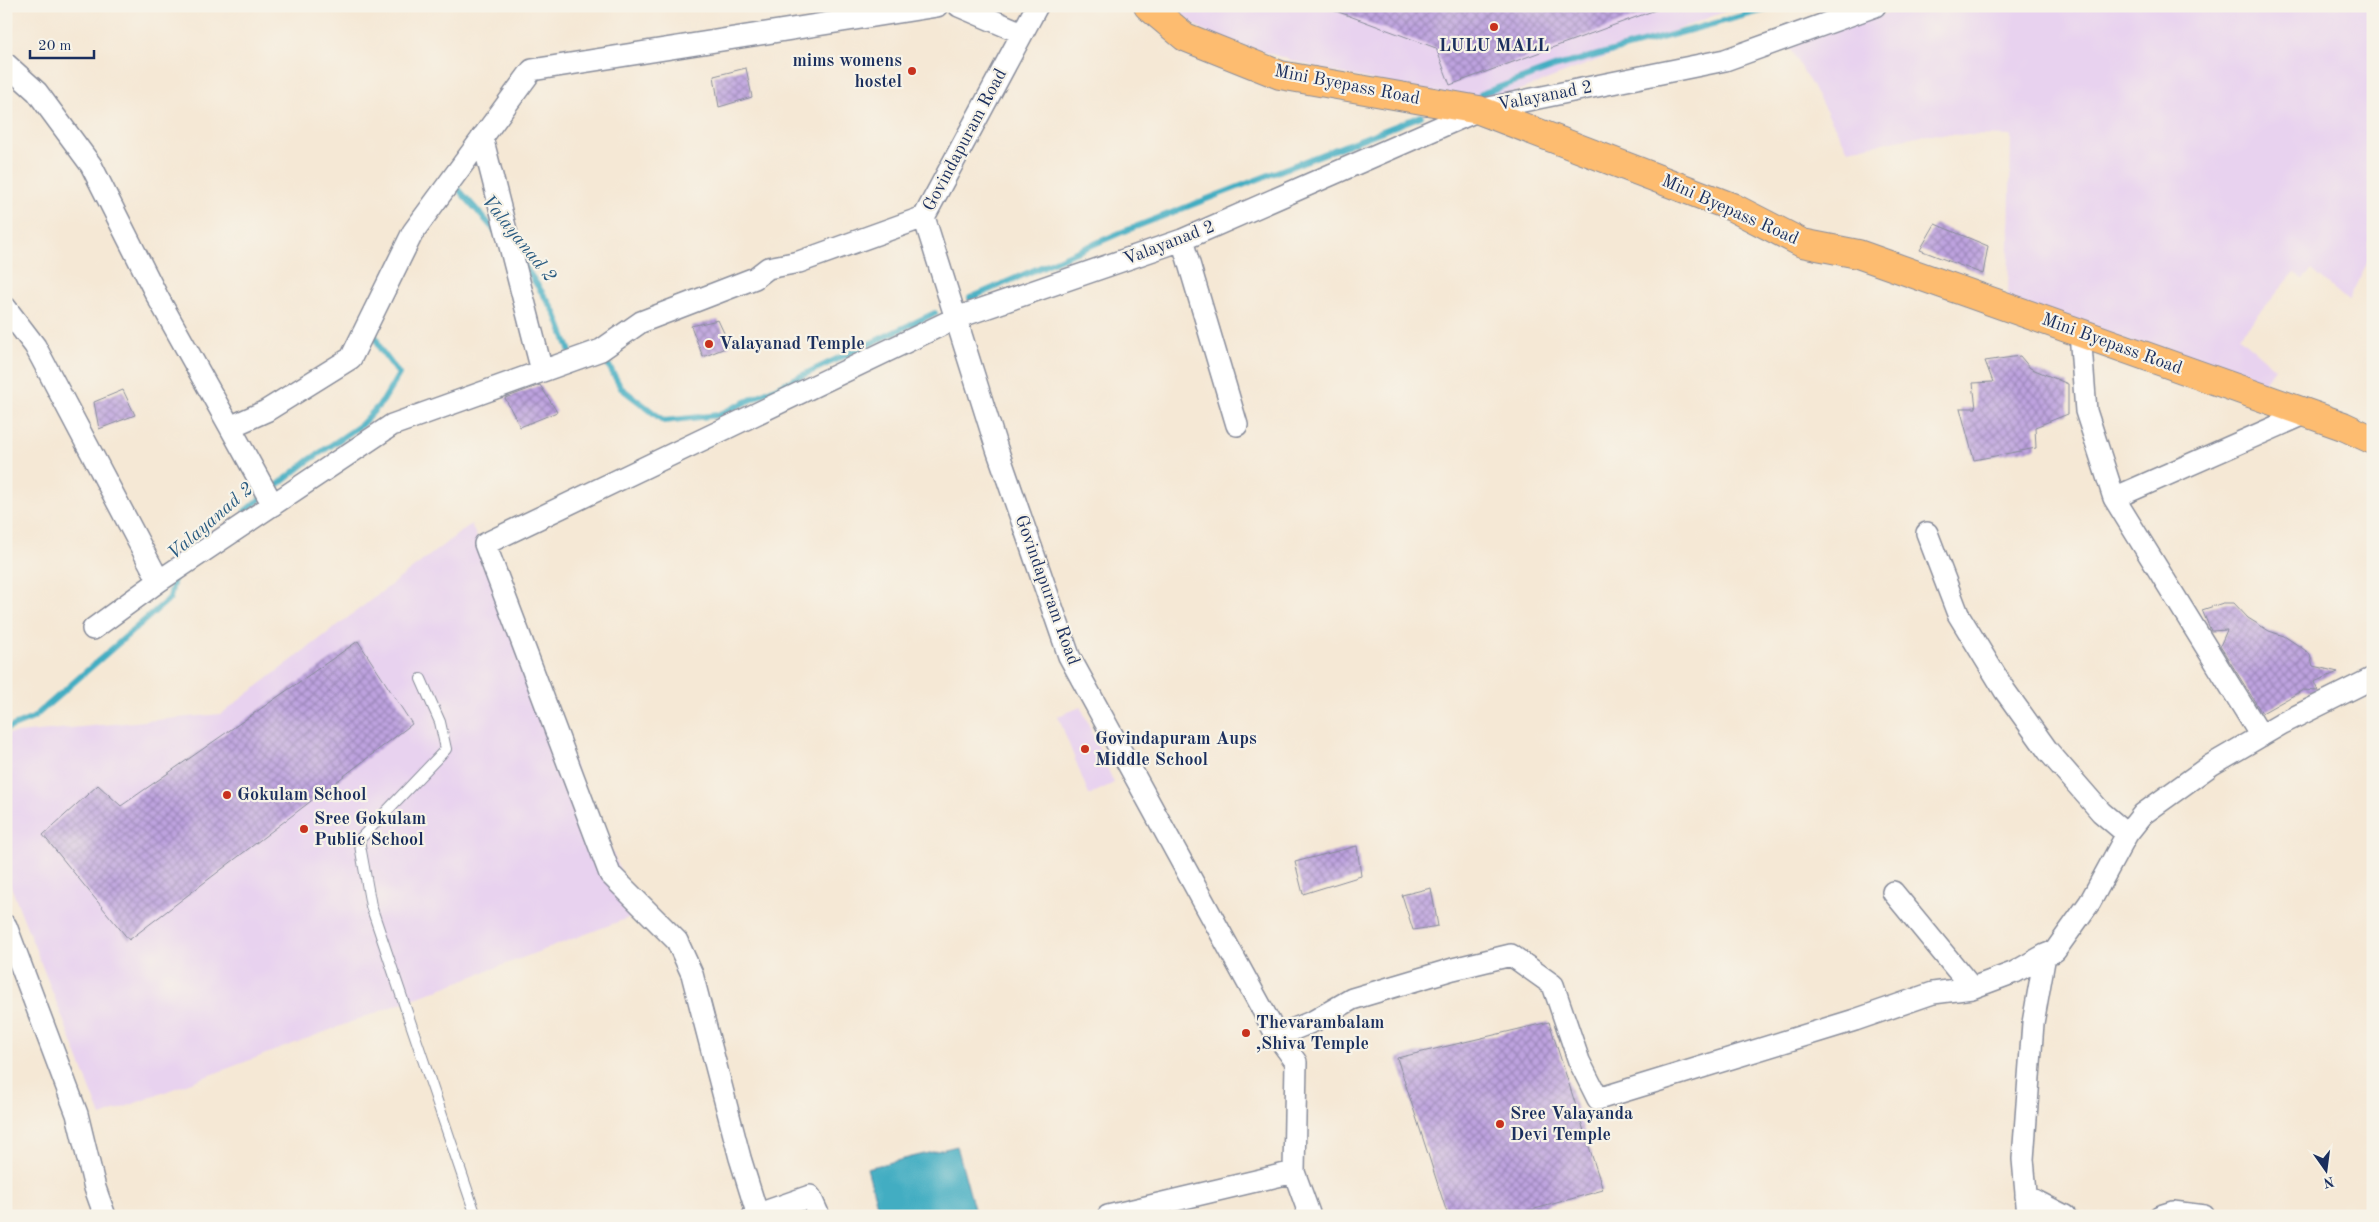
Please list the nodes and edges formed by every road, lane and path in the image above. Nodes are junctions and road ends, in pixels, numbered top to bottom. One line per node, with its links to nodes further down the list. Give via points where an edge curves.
1 (937, 6): 9 (street, via 532,70)
2 (959, 6): 6 (street)
3 (1037, 6): 6 (street, Govindapuram Road)
4 (1148, 6): 8 (main road, Mini Byepass Road, via 1185,37 1280,76)
5 (1875, 6): 8 (street, Valayanad 2, via 1725,60)
6 (1022, 33): 10 (street, Govindapuram Road)
7 (6, 64): 18 (street, via 37,92 91,165 157,296)
8 (1479, 110): 11 (street, Valayanad 2); 14 (main road, Mini Byepass Road, via 1732,207 1802,243 1858,254)
9 (482, 137): 15 (street); 18 (street, via 412,232 351,358 266,411)
10 (924, 217): 13 (street, Govindapuram Road); 15 (street, via 799,262 768,268 755,278 641,322 602,350)
11 (1182, 240): 13 (street, Valayanad 2); 17 (street)
12 (6, 308): 23 (street, via 34,346)
13 (956, 318): 33 (street, Govindapuram Road, via 997,449 1069,656); 36 (street, Valayanad 2, via 485,544 610,874 677,941 692,974)
14 (2080, 333): 16 (main road, Mini Byepass Road); 20 (street, via 2086,411)
15 (542, 371): 21 (street, via 392,425)
16 (2307, 414): 19 (main road, Mini Byepass Road); 20 (street)
17 (1237, 425)
18 (230, 427): 21 (street)
19 (2373, 440)
20 (2114, 498): 27 (street)
21 (273, 505): 23 (street)
22 (1927, 533): 28 (street, via 1958,614 2005,691 2048,751 2101,812)
23 (159, 581): 24 (street)
24 (93, 629)
25 (2373, 678): 27 (street)
26 (422, 679): 38 (lane, via 440,722 446,749 359,840 371,906)
27 (2261, 736): 28 (street, via 2211,765 2143,814)
28 (2126, 834): 31 (street, via 2090,902 2055,951)
29 (1893, 892): 32 (street)
30 (6, 926): 37 (street, via 77,1114 95,1188)
31 (2045, 955): 32 (street, via 2015,972); 35 (street, via 2032,1033 2023,1159)
32 (1972, 988): 33 (street, via 1933,993 1598,1099 1579,1061 1553,985 1511,955 1352,999)
33 (1277, 1036): 34 (street, Govindapuram Road, via 1296,1062)
34 (1294, 1172): 40 (street); 41 (street, Govindapuram Road)
35 (2027, 1206): 42 (street)
36 (756, 1215): 39 (street, via 810,1196)
37 (106, 1216)
38 (476, 1216)
39 (819, 1216)
40 (1108, 1216)
41 (1310, 1216)
42 (2065, 1216)
43 (2160, 1216): 44 (street, via 2173,1212)
44 (2204, 1216)

